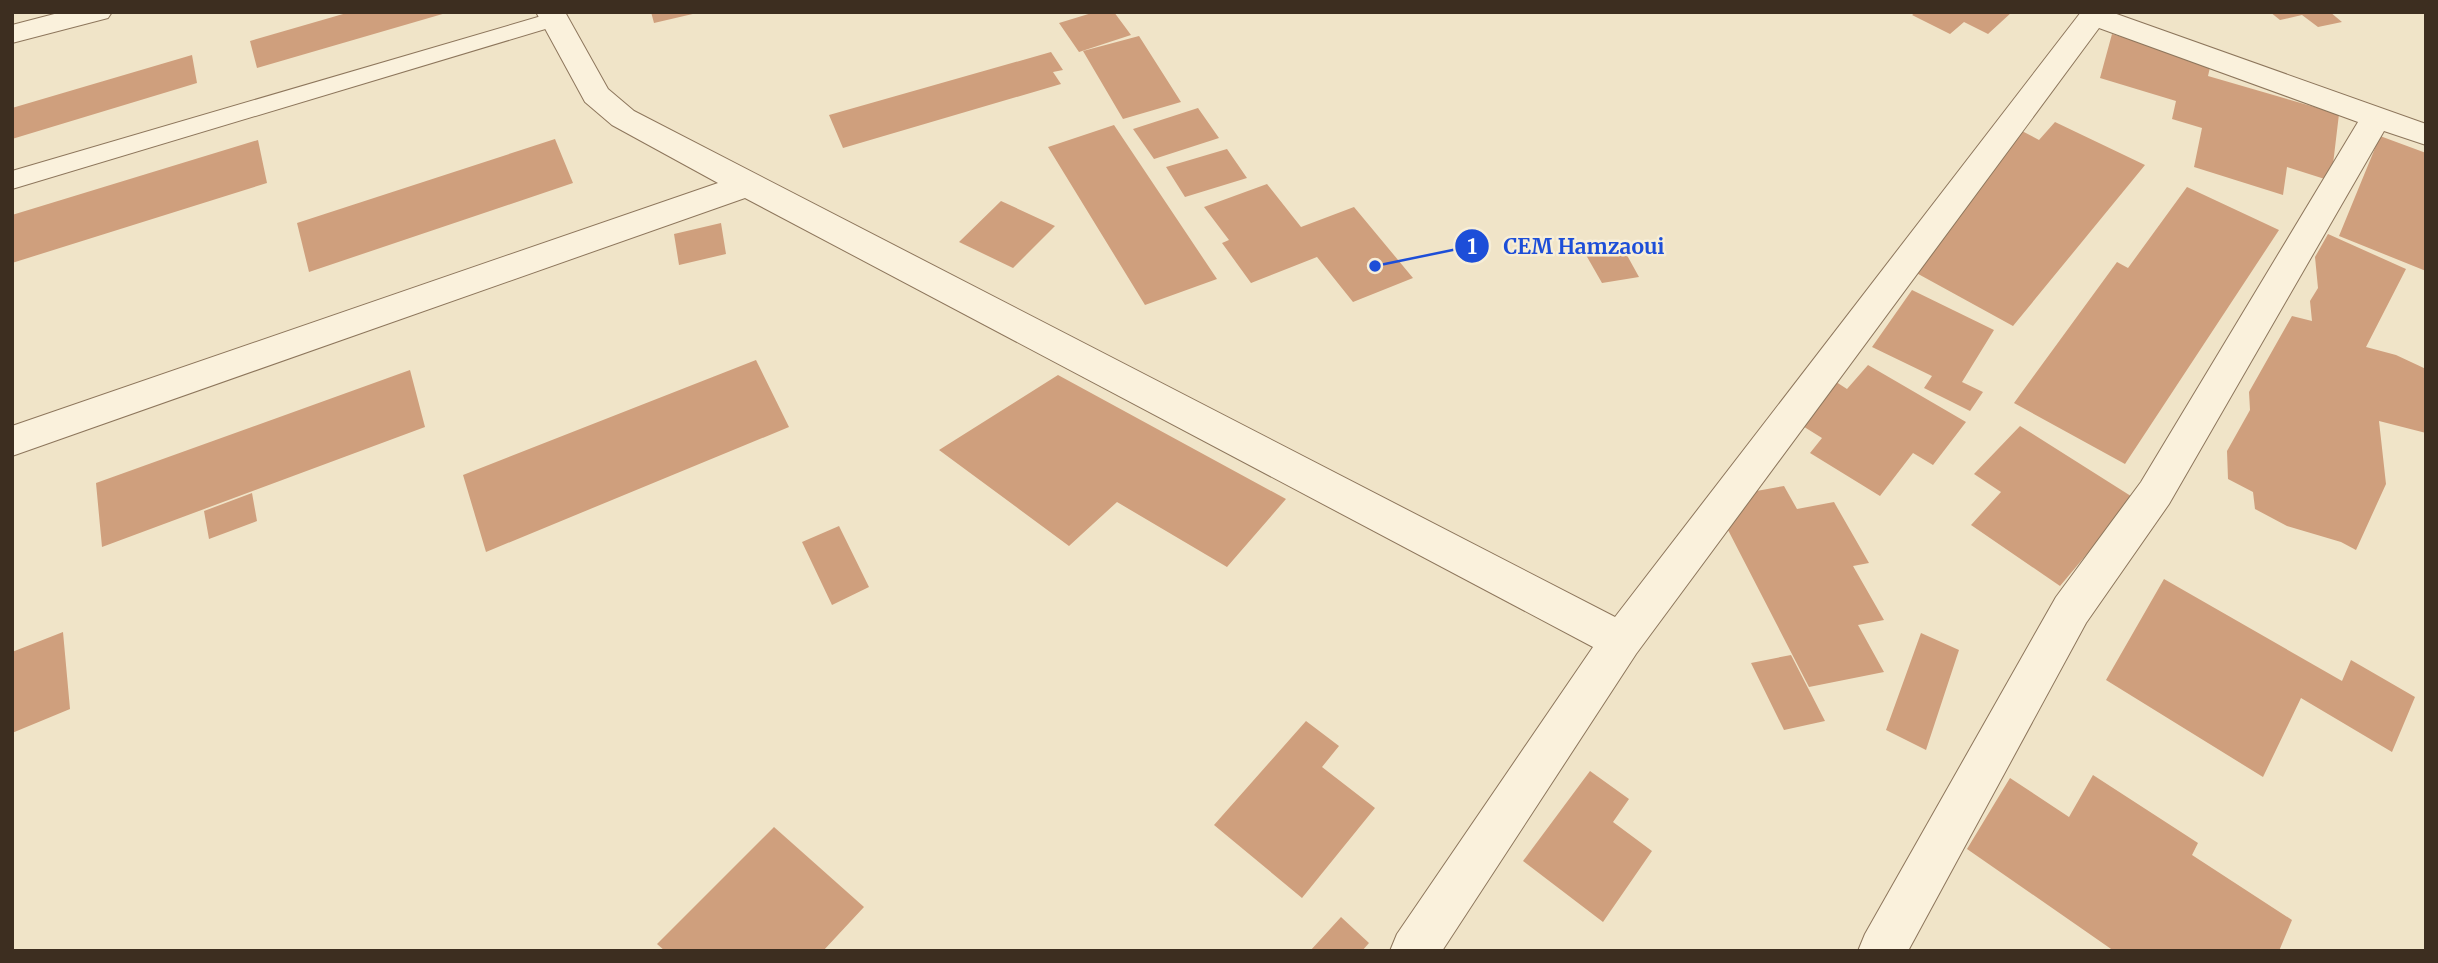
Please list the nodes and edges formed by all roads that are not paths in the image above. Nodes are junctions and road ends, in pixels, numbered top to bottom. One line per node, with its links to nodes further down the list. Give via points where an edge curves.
1 (98, 12): 4 (street)
2 (2094, 14): 5 (street); 10 (street)
3 (552, 16): 7 (lane); 8 (street, via 596,95 623,118)
4 (12, 34)
5 (2377, 117): 6 (street); 12 (street, via 2155,493 2071,610)
6 (2426, 135)
7 (12, 180)
8 (747, 185): 9 (street); 10 (street)
9 (12, 441)
10 (1621, 641): 11 (street)
11 (1414, 951)
12 (1882, 951)

